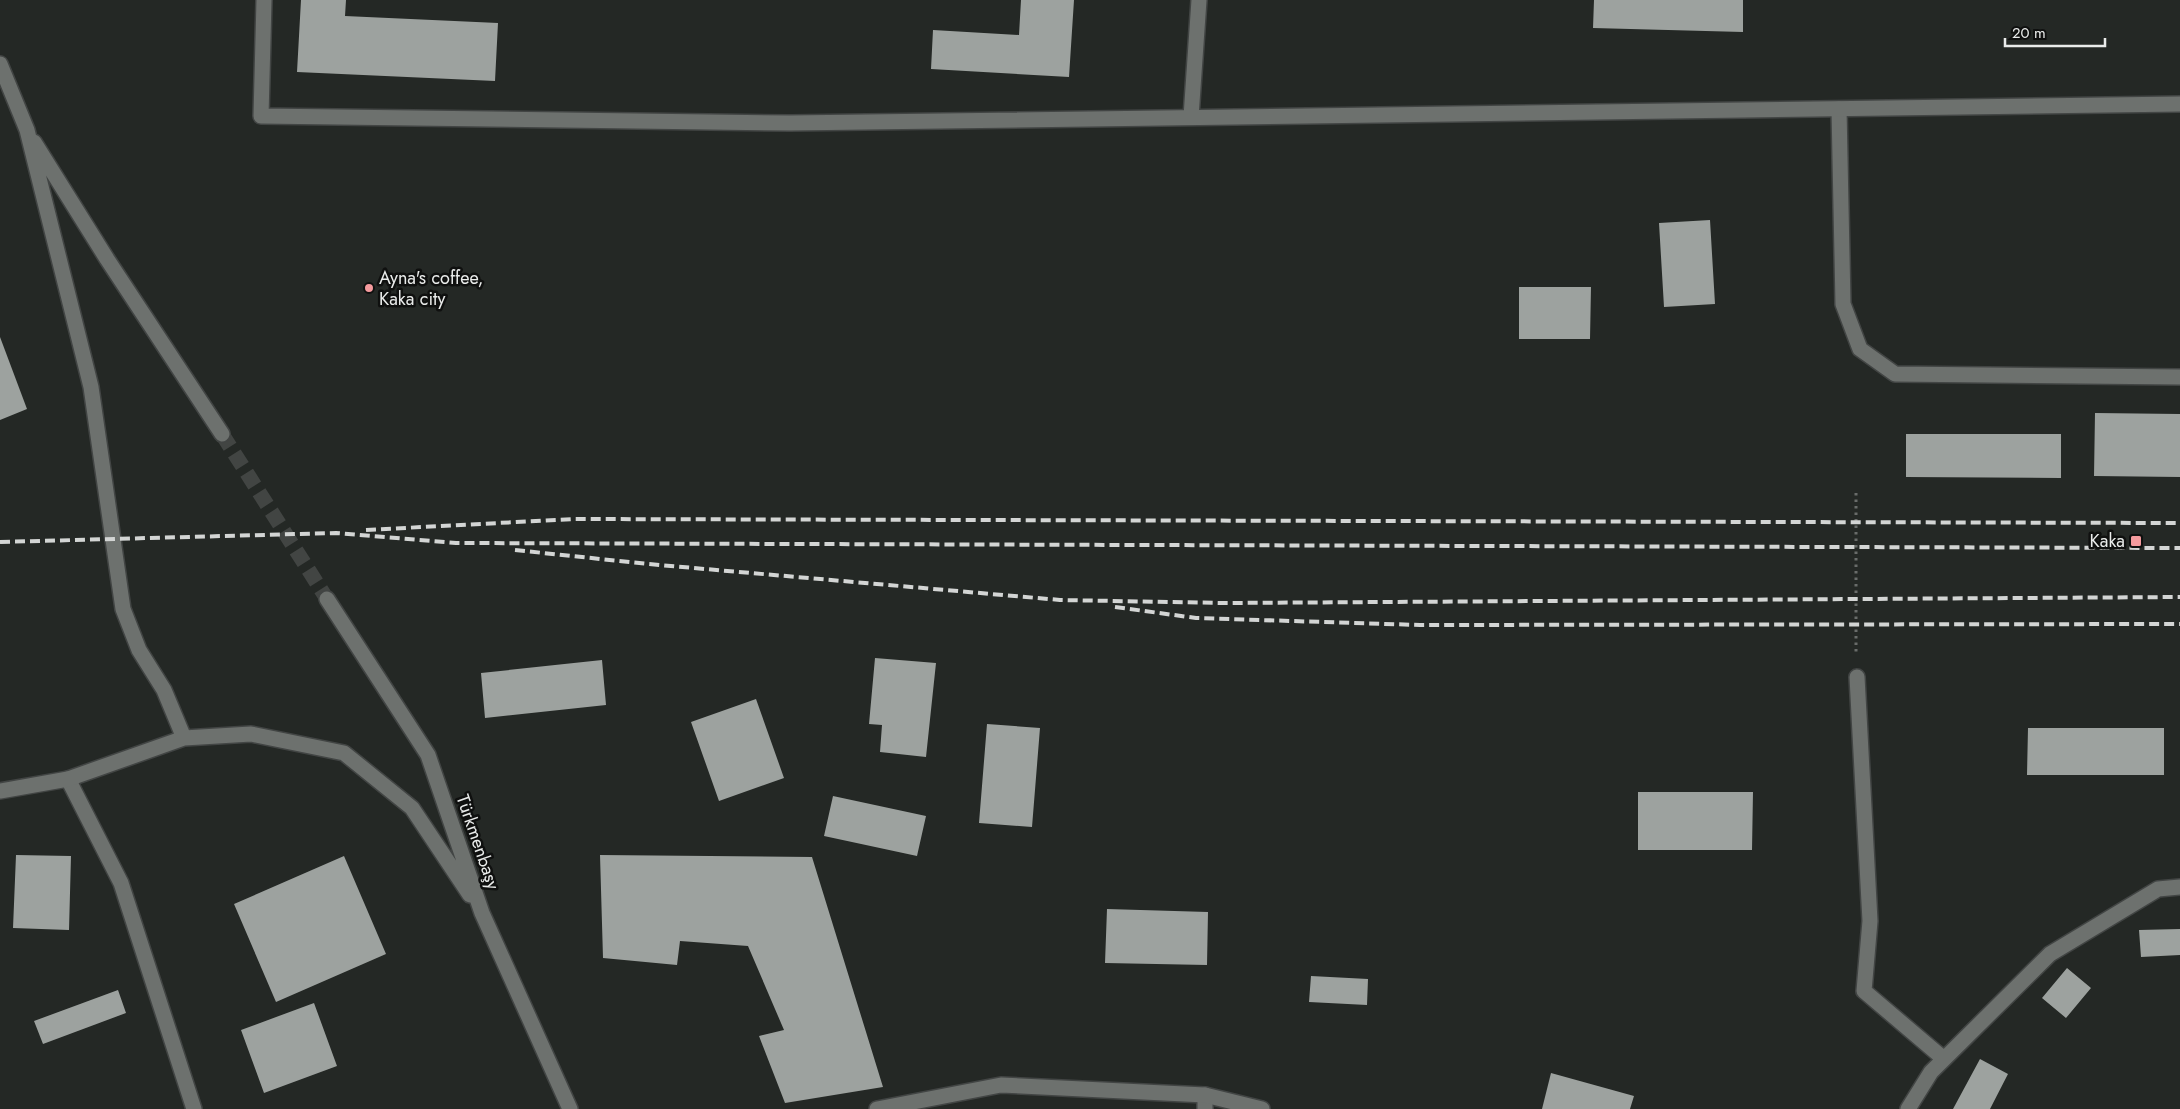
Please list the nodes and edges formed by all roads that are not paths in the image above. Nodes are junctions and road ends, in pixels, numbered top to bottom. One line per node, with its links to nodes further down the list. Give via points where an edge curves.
1 (264, 0): 6 (street, via 261,116 790,123)
2 (1199, 0): 6 (street)
3 (0, 64): 7 (street)
4 (2180, 104): 5 (street)
5 (1839, 109): 6 (street); 8 (street, via 1843,304 1860,349 1895,374)
6 (1191, 117)
7 (27, 130): 9 (street); 12 (street, via 90,387 123,609)
8 (2180, 377)
9 (222, 434)
10 (327, 599): 16 (street, Türkmenbaşy, via 428,755)
11 (1857, 677): 17 (street, via 1870,921 1864,991)
12 (184, 738): 13 (street); 16 (street, via 250,734 344,753 412,808)
13 (68, 779): 14 (street); 19 (street, via 121,883)
14 (0, 791)
15 (2180, 887): 17 (street, via 2158,889 2050,954)
16 (482, 913): 20 (street, Türkmenbaşy)
17 (1944, 1059): 23 (street, via 1931,1072)
18 (1205, 1102): 21 (street, via 1001,1086); 22 (street)
19 (194, 1109)
20 (570, 1109)
21 (878, 1109)
22 (1262, 1109)
23 (1908, 1109)

